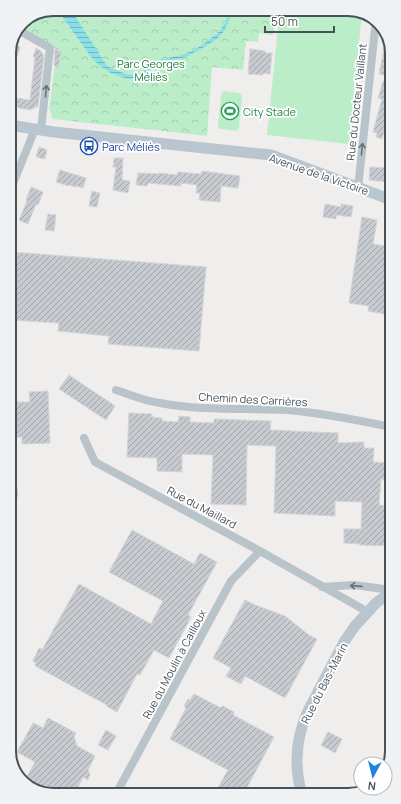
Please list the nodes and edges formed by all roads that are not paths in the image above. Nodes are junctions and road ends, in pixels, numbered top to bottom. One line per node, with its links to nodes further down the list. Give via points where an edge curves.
1 (375, 28): 6 (street, Rue du Docteur Vaillant, one-way to 1)
2 (22, 32): 4 (street, one-way to 2, via 50,48)
3 (16, 126): 4 (street, Avenue de la Victoire)
4 (38, 129): 5 (street); 6 (street, Avenue de la Victoire, via 271,156)
5 (16, 178)
6 (358, 188): 7 (street, Avenue de la Victoire)
7 (385, 197)
8 (116, 390): 9 (street, Chemin des Carrières, via 160,404 289,410)
9 (385, 426)
10 (84, 438): 11 (street, Rue du Maillard, via 95,462)
11 (260, 551): 12 (street, Rue du Maillard); 16 (street, Rue du Moulin à Cailloux, via 231,581)
12 (321, 587): 13 (street, one-way to 12, via 354,585); 15 (street, Rue du Maillard)
13 (385, 590)
14 (385, 596): 15 (street, Rue du Bas-Marin)
15 (368, 612): 17 (street, Rue du Bas-Marin, via 344,642 303,722 297,760)
16 (119, 788)
17 (300, 788)

